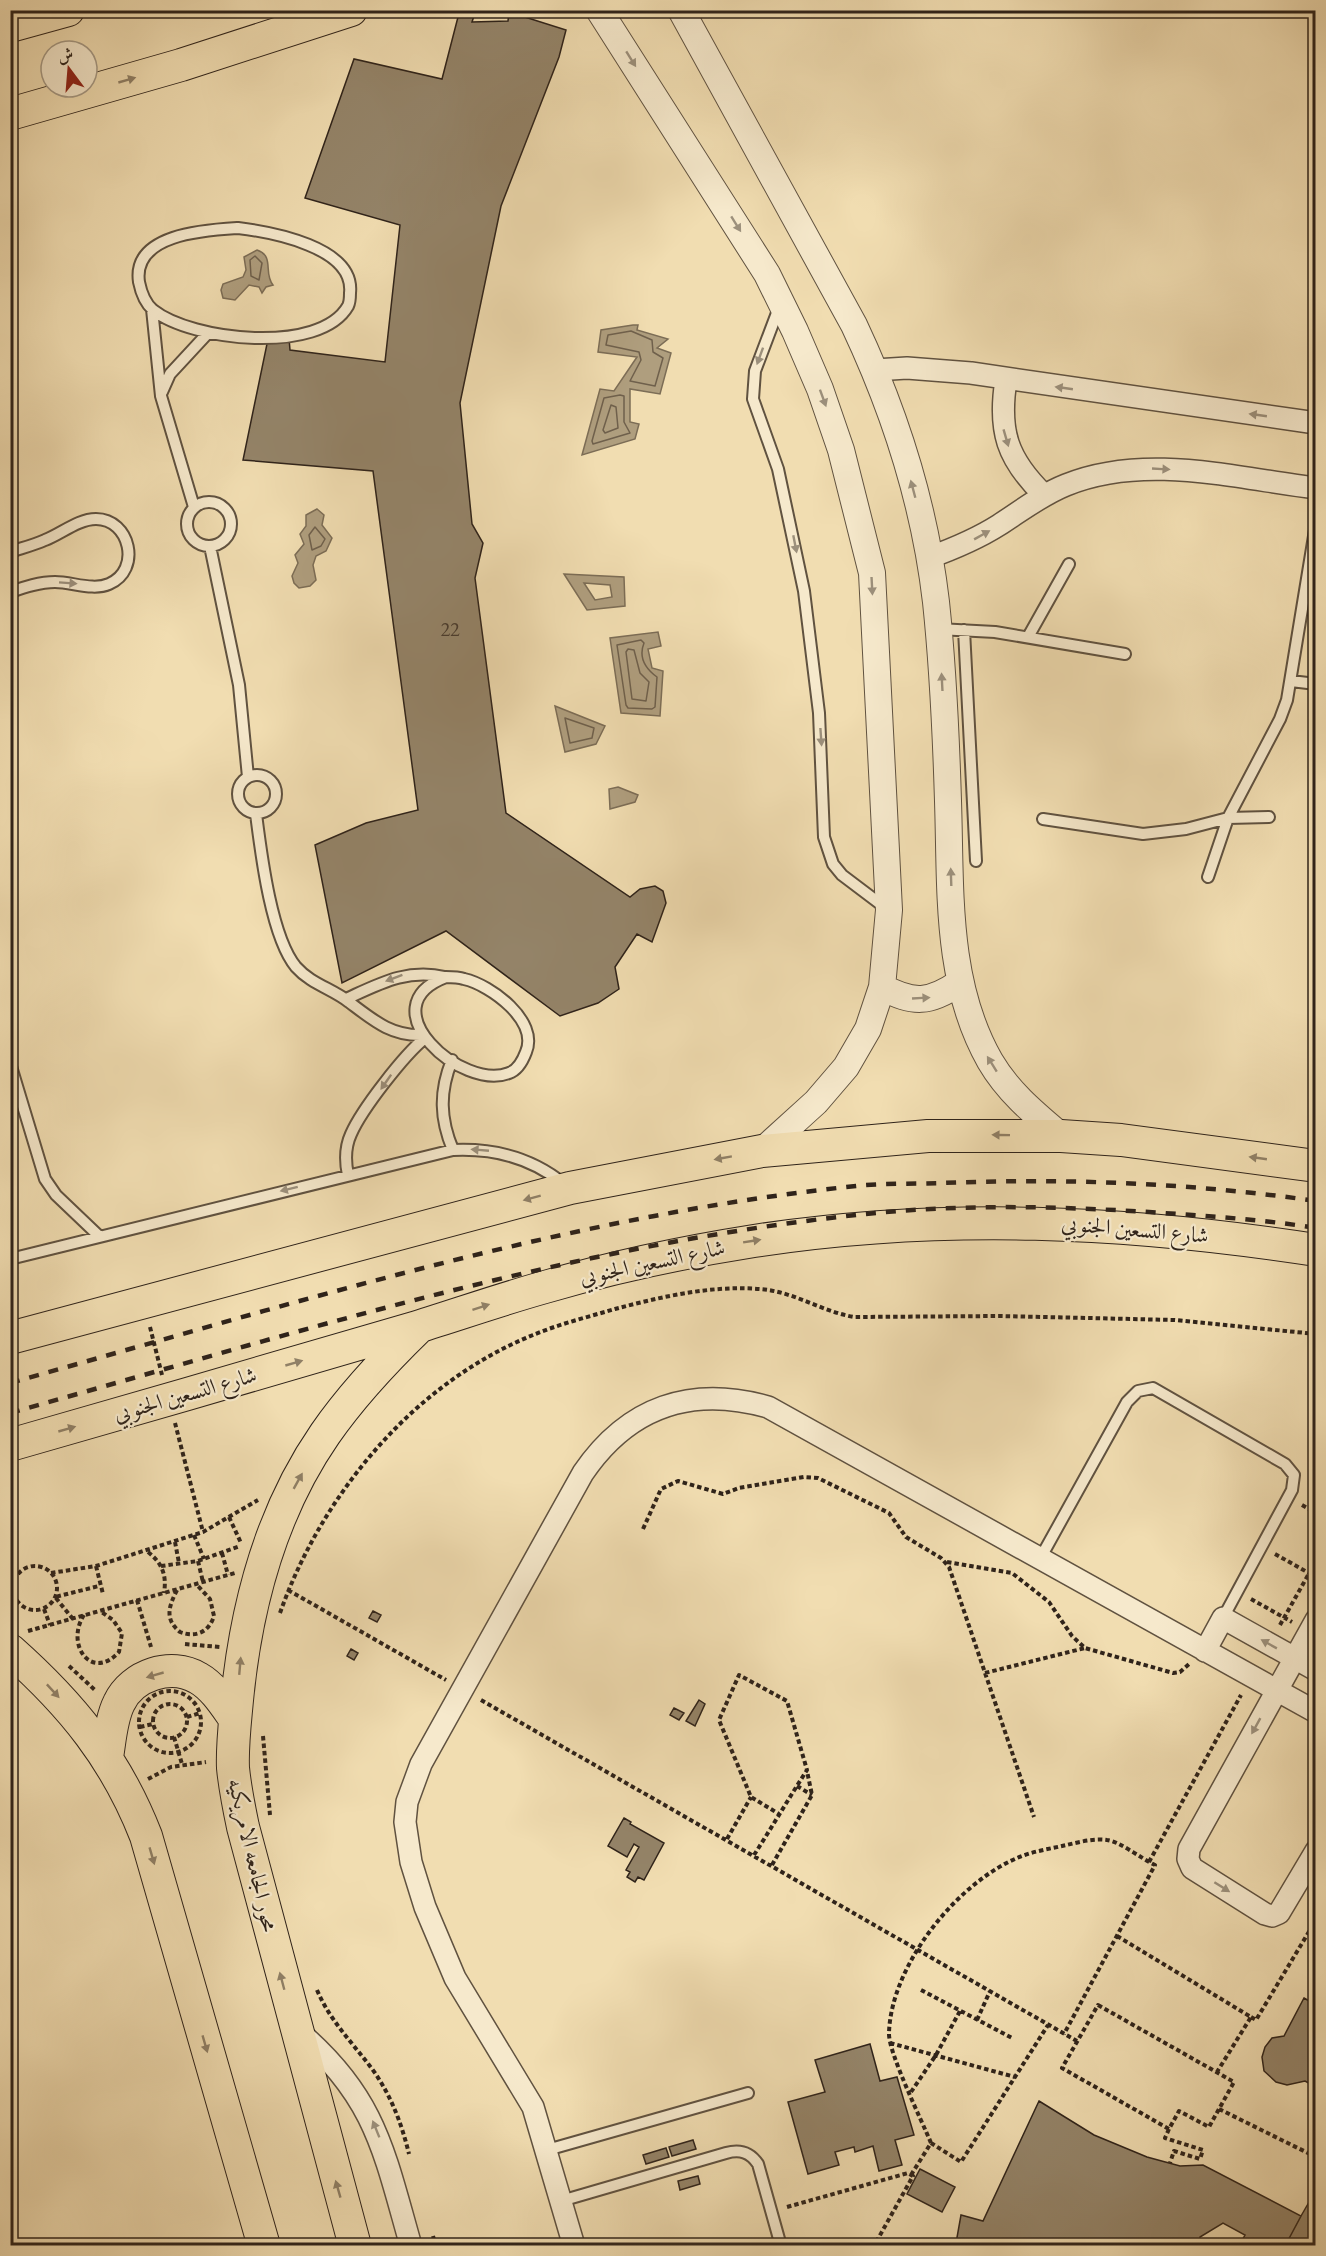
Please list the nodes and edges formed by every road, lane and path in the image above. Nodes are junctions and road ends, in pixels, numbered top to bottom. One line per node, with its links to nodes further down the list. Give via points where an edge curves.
1 (68, 10): 5 (main road)
2 (351, 10): 6 (main road, one-way to 2, via 181,65)
3 (681, 10): 10 (street, via 815,251)
4 (610, 16): 7 (street, one-way to 7)
5 (10, 26)
6 (10, 114)
7 (781, 302): 36 (street, one-way to 36, via 820,389 841,450 872,573); 36 (lane, one-way to 36, via 755,371 753,399 778,469 804,591 819,713 824,837 833,864 842,875)
8 (152, 309): 9 (lane); 9 (lane, via 141,292 138,273 143,258 156,246 194,232 238,228 280,235 320,250 346,273 351,285 349,304 339,318 320,328 290,336 242,339); 12 (lane)
9 (208, 333): 12 (lane, via 170,374)
10 (875, 370): 11 (street, via 939,370); 20 (street, one-way to 10, via 898,433)
11 (1006, 380): 13 (street, one-way to 11); 15 (street, one-way to 15, via 1004,432 1012,456)
12 (161, 396): 16 (lane)
13 (1316, 423)
14 (1316, 488): 15 (street, one-way to 14, via 1089,477 1135,469)
15 (1044, 495): 20 (street, one-way to 15, via 980,537)
16 (194, 507): 18 (lane, via 187,519 188,532 197,543); 18 (lane, via 207,501 220,504 230,515 231,529 223,541)
17 (1316, 524): 27 (lane)
18 (210, 546): 29 (lane, via 239,685)
19 (10, 552): 22 (lane, one-way to 19, via 52,582 96,587 110,583 122,574 129,560 129,545 116,526 95,519)
20 (928, 558): 23 (street)
21 (1070, 564): 25 (lane)
22 (10, 592)
23 (938, 629): 24 (lane); 38 (street, one-way to 23)
24 (964, 630): 25 (lane); 34 (lane)
25 (1028, 637): 26 (lane)
26 (1125, 654)
27 (1291, 681): 28 (lane); 32 (lane, via 1280,719)
28 (1316, 684)
29 (248, 777): 30 (lane, via 237,793 246,811); 30 (lane, via 267,778 276,795 273,805)
30 (256, 814): 40 (lane, via 261,857 287,953 310,979)
31 (1269, 817): 32 (lane)
32 (1228, 818): 33 (lane, via 1186,829 1143,834); 35 (lane)
33 (1042, 819)
34 (976, 861)
35 (1208, 878)
36 (889, 910): 39 (street)
37 (446, 977): 40 (lane, one-way to 40, via 409,973); 41 (lane, via 432,982 416,1004 415,1018); 42 (lane, via 464,979 494,993 518,1016 527,1032 528,1048 522,1062 510,1073 478,1072)
38 (959, 983): 39 (street, one-way to 38, via 900,997 921,1000 942,995); 44 (street, one-way to 38, via 1016,1097 991,1063 973,1028)
39 (882, 987): 46 (street, via 868,1029 846,1066 816,1102)
40 (346, 999): 41 (lane, via 386,1029)
41 (423, 1036): 42 (lane); 48 (lane, one-way to 48, via 351,1132 346,1153)
42 (452, 1060): 45 (lane, via 441,1107)
43 (10, 1063): 50 (lane, via 45,1179 56,1195)
44 (1061, 1136): 46 (main road, one-way to 46, via 928,1136); 47 (main road, one-way to 44)
45 (453, 1150): 48 (lane); 49 (lane, one-way to 45, via 523,1158 474,1149)
46 (762, 1151): 49 (main road, one-way to 49)
47 (1310, 1160)
48 (348, 1175): 50 (lane, one-way to 50)
49 (570, 1188): 55 (main road, one-way to 55)
50 (99, 1236): 52 (lane)
51 (1316, 1250): 53 (main road, شارع التسعين الجنوبي, one-way to 51, via 543,1287 684,1253 796,1235 899,1225 1109,1225)
52 (10, 1259)
53 (419, 1326): 56 (main road, شارع التسعين الجنوبي, one-way to 53); 65 (main road, محور الجامعه الامريكيه, one-way to 53, via 324,1436 368,1378)
54 (1316, 1334): 82 (path, via 1175,1320 854,1317 798,1296 760,1289 721,1290 637,1303 533,1334 478,1362 430,1396 391,1433 343,1493)
55 (10, 1338)
56 (10, 1445)
57 (268, 1494): 58 (path)
58 (229, 1517): 60 (path); 65 (path)
59 (643, 1529): 70 (path, via 658,1494 672,1482 685,1481 723,1494 812,1477 889,1513 906,1537)
60 (194, 1535): 61 (path); 67 (path)
61 (175, 1542): 63 (path); 71 (path)
62 (1262, 1546): 66 (lane, via 1292,1490 1292,1471 1160,1391 1145,1388 1127,1402); 75 (path); 83 (lane)
63 (147, 1551): 72 (path); 73 (path)
64 (222, 1552): 65 (path); 67 (path); 76 (path)
65 (254, 1556): 76 (path); 82 (path); 111 (main road, محور الجامعه الامريكيه, one-way to 65, via 242,1646)
66 (1041, 1557): 101 (street); 106 (street, via 768,1407 726,1398 684,1401 644,1415 595,1455)
67 (204, 1559): 68 (path)
68 (198, 1561): 71 (path); 78 (path)
69 (1316, 1561): 75 (path)
70 (946, 1562): 100 (path, via 1012,1573 1049,1602); 104 (path)
71 (179, 1563): 73 (path)
72 (96, 1566): 74 (path); 80 (path)
73 (161, 1566): 84 (path)
74 (51, 1573): 86 (path, via 57,1588); 88 (path, via 36,1567 20,1573 15,1580 15,1597 20,1604)
75 (1309, 1573): 77 (path); 93 (path)
76 (228, 1575): 78 (path)
77 (1316, 1577)
78 (202, 1582): 79 (path)
79 (196, 1584): 81 (path); 81 (path, via 210,1599 214,1616 211,1624 197,1635 180,1632 169,1618 168,1610)
80 (99, 1586): 85 (path); 86 (path)
81 (177, 1589): 84 (path)
82 (288, 1590): 94 (path); 106 (path)
83 (1238, 1592): 92 (lane); 93 (path)
84 (165, 1593): 87 (path)
85 (103, 1594)
86 (55, 1597): 88 (path); 91 (path)
87 (137, 1600): 89 (path); 99 (path)
88 (44, 1609): 95 (path)
89 (100, 1611): 90 (path); 90 (path, via 122,1633 119,1652 105,1662 93,1662 81,1653 76,1636)
90 (84, 1615): 91 (path)
91 (73, 1618): 95 (path)
92 (1223, 1618): 98 (street, one-way to 92); 101 (street)
93 (1284, 1618): 96 (path); 98 (path)
94 (277, 1622)
95 (50, 1625): 97 (path)
96 (1312, 1626): 102 (street)
97 (16, 1642): 116 (main road, one-way to 116)
98 (1269, 1644): 102 (street)
99 (151, 1647)
100 (1085, 1648): 101 (path, via 1173,1674); 104 (path)
101 (1205, 1651): 105 (street)
102 (1294, 1658): 103 (street); 107 (street)
103 (1316, 1670)
104 (985, 1673): 125 (path)
105 (1251, 1677): 107 (street); 130 (path)
106 (463, 1689): 127 (path); 155 (street, via 413,1782 407,1802 406,1842 444,1955 467,2001 533,2108)
107 (1276, 1690): 108 (street); 128 (street, one-way to 128, via 1189,1849 1188,1859 1192,1868 1272,1916 1279,1913)
108 (1316, 1712)
109 (200, 1713): 110 (path); 113 (path, via 182,1693 164,1691 142,1708); 115 (path, via 201,1723 194,1741)
110 (187, 1717): 112 (path, via 179,1706 166,1704 155,1711); 114 (path, via 184,1730)
111 (249, 1723): 116 (main road, one-way to 116, via 198,1678 176,1671 153,1673 133,1684 119,1702); 118 (main road, محور الجامعه الامريكيه); 126 (path)
112 (153, 1724): 113 (path); 114 (path, via 160,1735)
113 (140, 1727): 115 (path, via 153,1748)
114 (174, 1737): 115 (path)
115 (178, 1752): 117 (path)
116 (107, 1757): 121 (main road)
117 (182, 1764): 118 (path, via 202,1762); 121 (path, via 151,1776)
118 (233, 1767): 142 (main road, محور الجامعه الامريكيه, one-way to 118, via 243,1827)
119 (807, 1770): 120 (path); 122 (path); 123 (path, via 788,1701 739,1675 719,1720)
120 (797, 1786): 122 (path); 124 (path)
121 (130, 1795): 163 (main road, one-way to 163, via 146,1836)
122 (812, 1795): 131 (path)
123 (751, 1797): 124 (path); 127 (path)
124 (779, 1814): 129 (path)
125 (1034, 1817)
126 (272, 1825)
127 (727, 1839): 129 (path)
128 (1316, 1851)
129 (754, 1855): 131 (path)
130 (1149, 1862): 133 (path, via 1155,1865); 134 (path, via 1108,1839 1022,1856 994,1871 963,1896)
131 (772, 1865): 134 (path)
132 (1316, 1920): 139 (path, via 1256,2020)
133 (1117, 1936): 139 (path); 143 (path)
134 (916, 1949): 137 (path); 146 (path, via 895,1999)
135 (314, 1981): 156 (path, via 338,2030 386,2091)
136 (921, 1990): 138 (path)
137 (990, 1991): 140 (path); 141 (path)
138 (960, 2011): 140 (path); 147 (path)
139 (1251, 2017): 148 (path)
140 (977, 2020): 144 (path)
141 (1048, 2025): 143 (path); 149 (path)
142 (295, 2028): 164 (main road, محور الجامعه الامريكيه, one-way to 142); 165 (street, one-way to 142, via 383,2147 371,2119 337,2067)
143 (1064, 2034): 145 (path)
144 (1012, 2038)
145 (1077, 2041): 148 (path, via 1098,2005); 153 (path, via 1062,2068)
146 (889, 2042): 147 (path); 150 (path)
147 (936, 2055): 149 (path); 150 (path)
148 (1217, 2072): 152 (path, via 1234,2082)
149 (1015, 2077): 154 (path, via 961,2162)
150 (910, 2092): 154 (path)
151 (748, 2093): 155 (lane)
152 (1218, 2109): 153 (path, via 1209,2127 1179,2110); 157 (path)
153 (1169, 2129): 158 (path, via 1164,2138 1203,2150 1200,2159 1174,2151)
154 (931, 2143): 159 (path)
155 (547, 2150): 160 (street)
156 (410, 2157)
157 (1316, 2157)
158 (1170, 2163)
159 (911, 2175): 161 (path); 169 (path)
160 (561, 2201): 161 (lane, via 740,2151 758,2164); 167 (street)
161 (772, 2211): 168 (lane)
162 (432, 2235): 166 (path)
163 (264, 2246)
164 (355, 2246)
165 (411, 2246)
166 (436, 2246)
167 (574, 2246)
168 (781, 2246)
169 (874, 2246)

